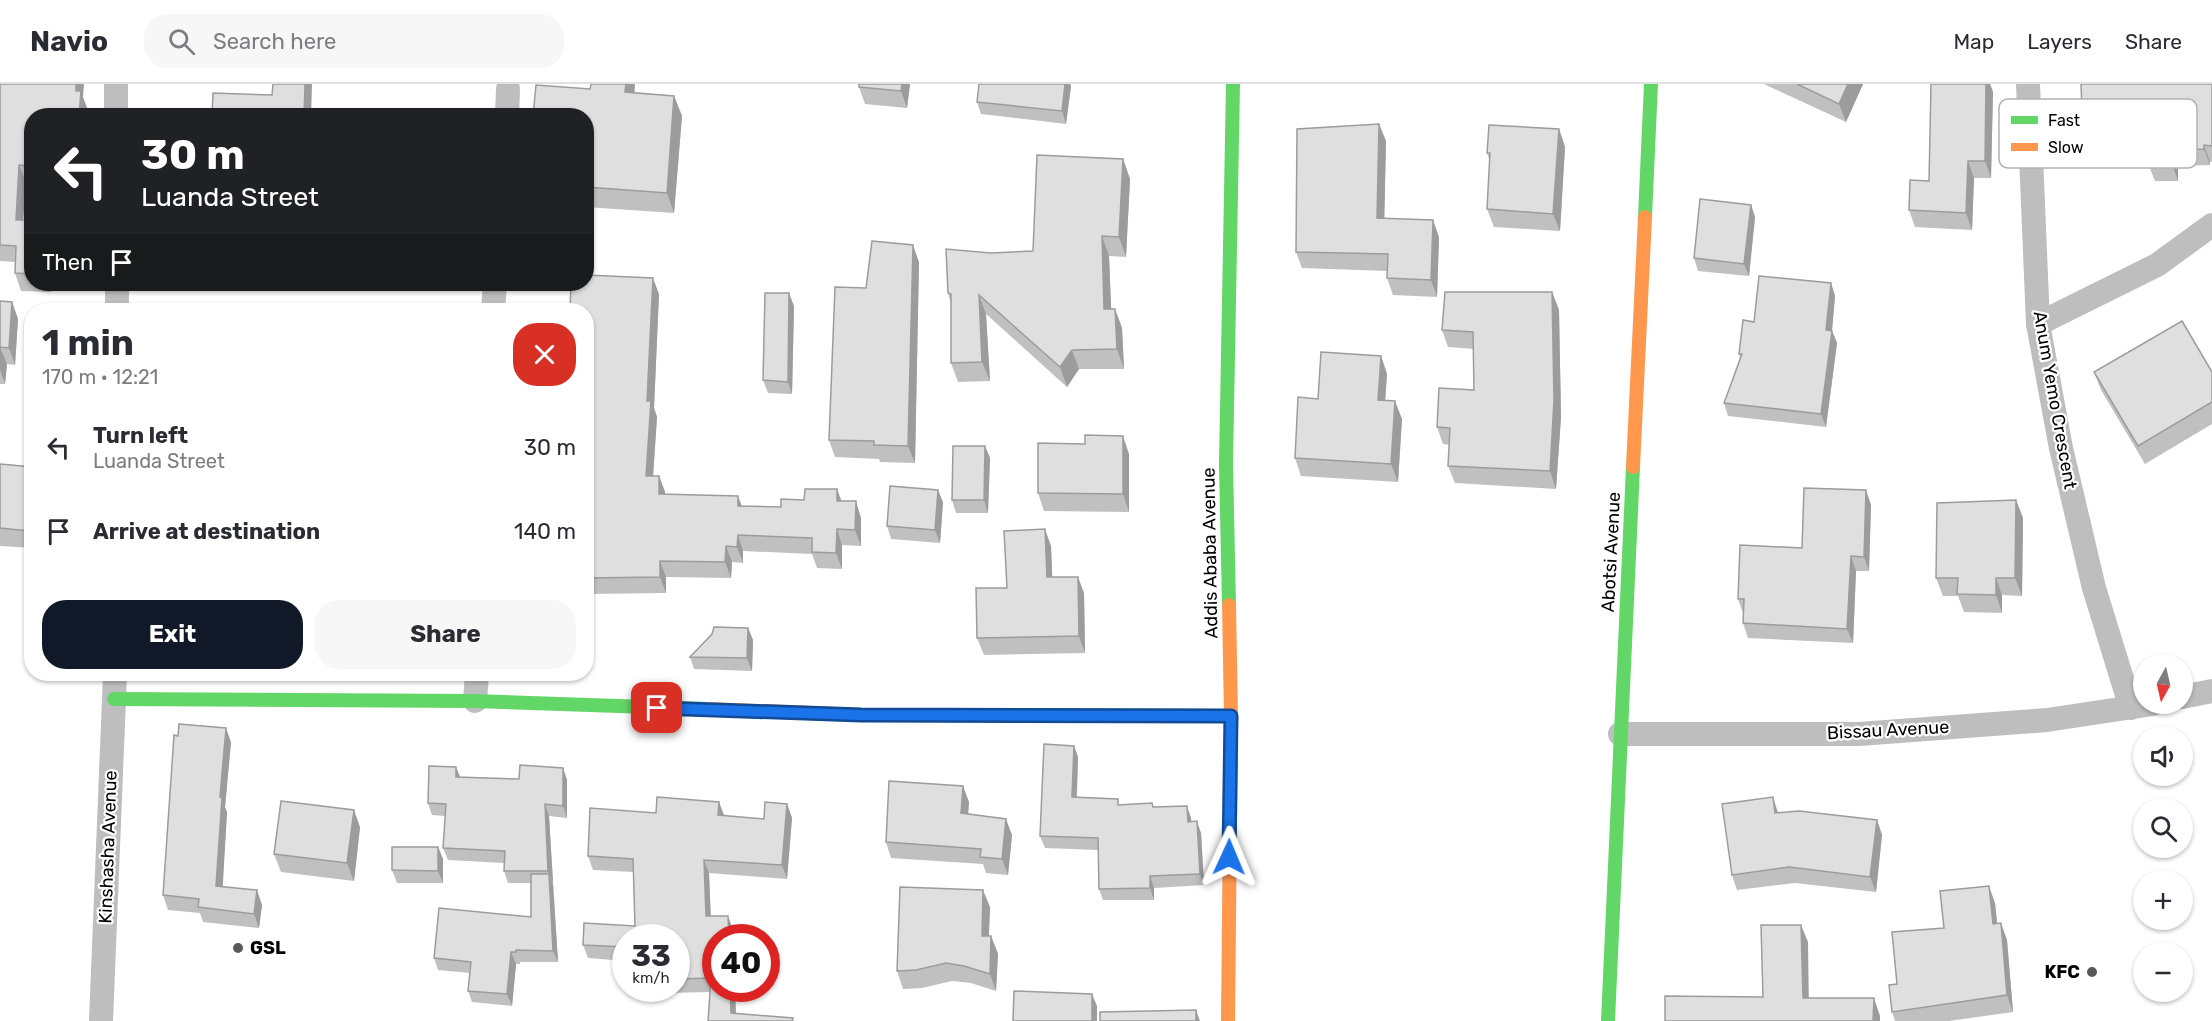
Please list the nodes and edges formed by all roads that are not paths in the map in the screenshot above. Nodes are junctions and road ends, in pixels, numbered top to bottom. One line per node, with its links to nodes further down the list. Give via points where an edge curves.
1 (116, 84): 7 (street)
2 (1233, 84): 20 (street, Addis Ababa Avenue, via 1226,464)
3 (1651, 84): 21 (street, Abotsi Avenue)
4 (2028, 84): 6 (street, Anum Yemo Crescent)
5 (508, 89): 8 (street)
6 (2029, 99)
7 (116, 108)
8 (507, 108)
9 (2032, 168): 11 (street, Anum Yemo Crescent)
10 (2212, 225): 11 (street, via 2157,265)
11 (2038, 324): 14 (street, Anum Yemo Crescent, via 2061,448 2091,576)
12 (114, 681): 17 (street, Kinshasha Avenue)
13 (476, 681): 18 (street)
14 (2133, 683)
15 (2212, 691): 16 (street)
16 (2193, 695)
17 (114, 699): 18 (street); 22 (street, Kinshasha Avenue)
18 (475, 701): 20 (street, via 861,715)
19 (2133, 707): 21 (street, Bissau Avenue, via 2047,720 1859,734)
20 (1231, 716): 23 (street, Addis Ababa Avenue)
21 (1620, 734): 24 (street, Abotsi Avenue)
22 (101, 1021)
23 (1228, 1021)
24 (1608, 1021)

